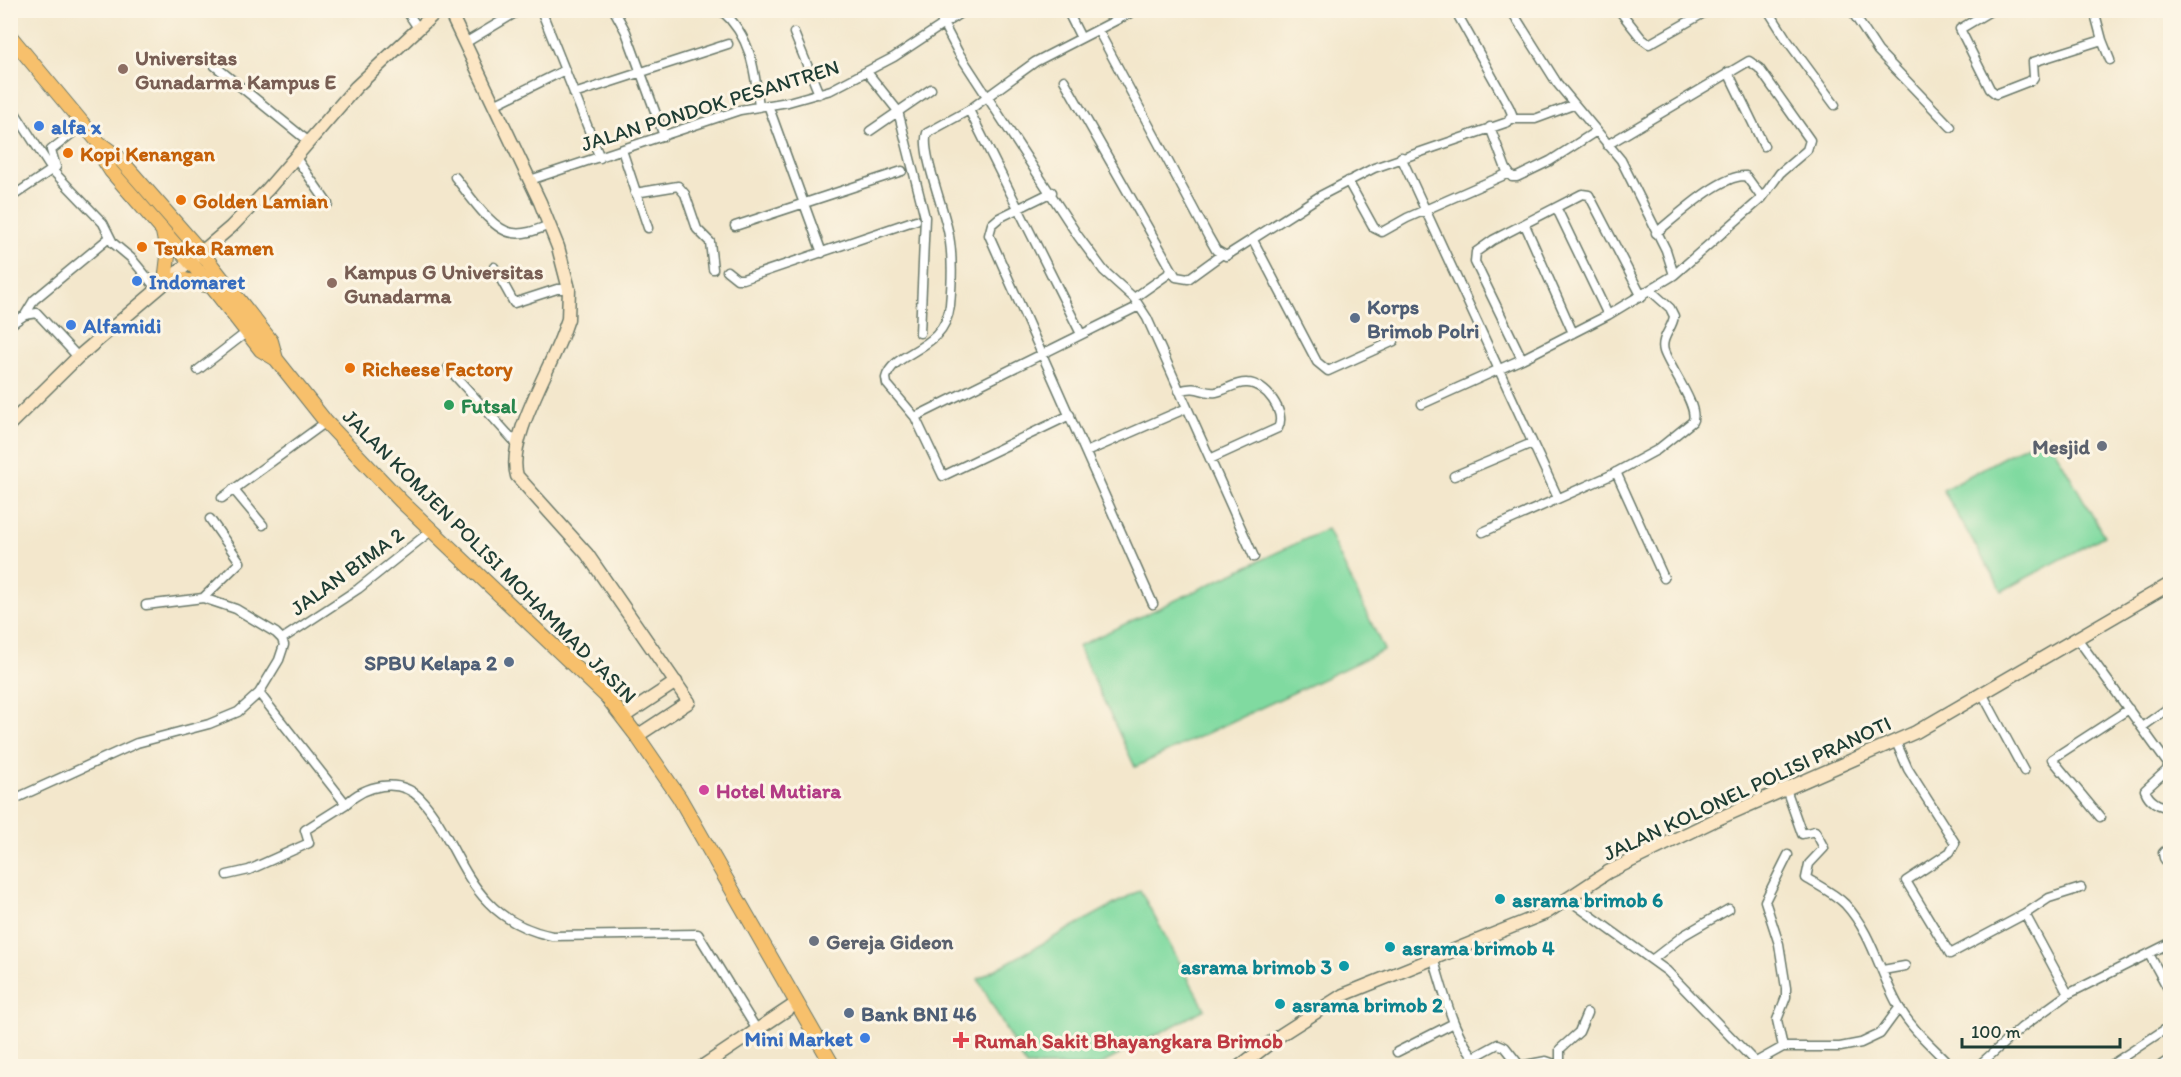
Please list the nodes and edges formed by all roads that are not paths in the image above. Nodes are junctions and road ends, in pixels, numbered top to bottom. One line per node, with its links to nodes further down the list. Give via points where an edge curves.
1 (406, 10): 21 (street)
2 (438, 10): 21 (street)
3 (449, 10): 27 (street)
4 (520, 10): 27 (street)
5 (541, 10): 31 (street)
6 (614, 10): 34 (street, via 626,32)
7 (721, 10): 44 (street, via 749,48)
8 (936, 10): 20 (street)
9 (965, 10): 20 (street, JALAN PONDOK PESANTREN)
10 (1067, 10): 25 (street)
11 (1136, 10): 22 (street)
12 (1455, 10): 47 (street, via 1507,102)
13 (1511, 10): 42 (street)
14 (1619, 10): 15 (street, via 1649,44)
15 (1709, 10)
16 (1768, 10): 43 (street)
17 (1851, 10): 50 (street, via 1878,51)
18 (1992, 10): 26 (street, via 1960,29 1996,94 2033,79 2033,62)
19 (2094, 10): 26 (street)
20 (943, 24): 32 (street, JALAN PONDOK PESANTREN); 39 (street)
21 (418, 28): 54 (street, via 364,78)
22 (1098, 30): 25 (street); 88 (street)
23 (794, 33): 38 (street)
24 (10, 36): 48 (main road, JALAN KOMJEN POLISI MOHAMMAD JASIN)
25 (1081, 38): 39 (street, via 1035,62)
26 (2102, 40): 29 (street)
27 (465, 43): 41 (street)
28 (728, 44): 34 (street)
29 (2110, 60)
30 (215, 66): 54 (street)
31 (565, 69): 37 (street); 41 (street)
32 (867, 72): 38 (street, JALAN PONDOK PESANTREN); 46 (street)
33 (1728, 72): 56 (street); 57 (street); 71 (street, via 1749,61 1755,64 1810,140 1807,150 1780,173)
34 (639, 73): 37 (street); 53 (street)
35 (1064, 80): 93 (street)
36 (931, 89): 46 (street)
37 (574, 94): 61 (street)
38 (819, 94): 44 (street, JALAN PONDOK PESANTREN)
39 (987, 96): 45 (street); 68 (street)
40 (10, 105): 62 (street)
41 (494, 105): 66 (street)
42 (1573, 105): 47 (street, via 1535,119); 52 (street)
43 (1835, 105)
44 (763, 106): 53 (street, JALAN PONDOK PESANTREN); 72 (street)
45 (969, 110): 74 (street); 120 (street, via 925,136 949,236 950,303 948,317 937,336 887,372 887,384)
46 (898, 111): 51 (street); 105 (street, via 925,217)
47 (1511, 119): 49 (street)
48 (84, 124): 55 (main road, JALAN KOMJEN POLISI MOHAMMAD JASIN); 62 (street, via 51,150 57,165)
49 (1490, 127): 59 (street); 64 (street)
50 (1952, 127)
51 (870, 131)
52 (1595, 132): 56 (street); 64 (street, via 1521,176 1512,177)
53 (664, 136): 58 (street, JALAN PONDOK PESANTREN)
54 (309, 142): 60 (street)
55 (99, 143): 82 (main road, JALAN KOMJEN POLISI MOHAMMAD JASIN, via 106,164); 86 (main road, JALAN KOMJEN POLISI MOHAMMAD JASIN, via 118,158)
56 (1607, 145): 83 (street, via 1629,174)
57 (1764, 146)
58 (622, 150): 61 (street, JALAN PONDOK PESANTREN); 69 (street)
59 (1401, 157): 67 (street); 76 (street)
60 (296, 158): 73 (street); 86 (street, via 255,204)
61 (600, 158): 66 (street, JALAN PONDOK PESANTREN)
62 (52, 170): 70 (street); 84 (street, via 103,223)
63 (902, 171): 72 (street)
64 (1509, 173): 76 (street)
65 (455, 177): 78 (street, via 493,222 510,233)
66 (530, 180): 78 (street)
67 (1348, 181): 76 (street, via 1378,232); 85 (street)
68 (1052, 192): 74 (street); 100 (street, via 1096,262)
69 (636, 193): 81 (street); 91 (street, via 673,185 682,189 697,230 710,242)
70 (10, 198)
71 (1762, 198): 83 (street, via 1746,176 1733,178); 94 (street)
72 (804, 202): 80 (street); 87 (street)
73 (328, 204)
74 (1020, 208): 107 (street); 109 (street, via 992,224 989,235)
75 (1557, 209): 79 (street); 99 (street, via 1582,194 1592,198); 102 (street)
76 (1423, 211): 114 (street)
77 (916, 220): 87 (street)
78 (550, 225): 97 (street)
79 (1525, 225): 106 (street); 112 (street, via 1481,247 1474,257)
80 (735, 226)
81 (648, 228)
82 (162, 230): 89 (main road, JALAN KOMJEN POLISI MOHAMMAD JASIN); 95 (main road, via 168,256)
83 (1656, 233): 94 (street)
84 (109, 238): 95 (street); 101 (street, via 34,300)
85 (1253, 240): 88 (street, via 1231,254); 108 (street, via 1317,362 1328,371)
86 (202, 253): 89 (street); 111 (main road, JALAN KOMJEN POLISI MOHAMMAD JASIN, via 271,341)
87 (822, 253): 92 (street, via 743,279)
88 (1221, 255): 93 (street, via 1188,279 1181,280)
89 (190, 262): 95 (street); 96 (main road, JALAN KOMJEN POLISI MOHAMMAD JASIN)
90 (494, 267): 97 (street, via 514,303)
91 (713, 269)
92 (727, 271)
93 (1171, 272): 100 (street)
94 (1674, 275): 98 (street)
95 (160, 285): 96 (main road, via 181,279); 110 (street)
96 (212, 287): 104 (main road, JALAN KOMJEN POLISI MOHAMMAD JASIN)
97 (569, 289): 123 (street, via 568,319)
98 (1652, 291): 99 (street); 127 (street, via 1674,316 1664,351 1695,419 1657,450)
99 (1642, 297): 102 (street)
100 (1137, 302): 107 (street); 116 (street)
101 (25, 315): 103 (street); 110 (street, via 37,313)
102 (1608, 315): 106 (street)
103 (10, 325)
104 (247, 332): 111 (main road, JALAN KOMJEN POLISI MOHAMMAD JASIN, via 261,350); 115 (street)
105 (920, 333)
106 (1573, 333): 112 (street)
107 (1081, 334): 109 (street)
108 (1394, 341)
109 (1043, 355): 119 (street); 120 (street)
110 (78, 357): 122 (street)
111 (276, 359): 121 (main road, JALAN KOMJEN POLISI MOHAMMAD JASIN)
112 (1522, 359): 114 (street)
113 (448, 368): 123 (street)
114 (1497, 369): 117 (street); 124 (street)
115 (198, 370)
116 (1179, 391): 118 (street); 126 (street, via 1191,387 1215,392 1252,383 1269,395 1278,410 1278,428)
117 (1422, 404)
118 (1187, 408): 125 (street); 126 (street)
119 (1070, 415): 120 (street, via 943,476); 125 (street)
120 (915, 417)
121 (326, 423): 129 (street); 134 (main road, JALAN KOMJEN POLISI MOHAMMAD JASIN)
122 (10, 424)
123 (516, 443): 144 (street, via 514,466 524,487 587,554)
124 (1532, 443): 128 (street); 131 (street)
125 (1086, 452): 140 (street)
126 (1210, 459): 136 (street)
127 (1616, 472): 131 (street); 137 (street)
128 (1454, 476)
129 (233, 489): 130 (street); 133 (street)
130 (222, 498)
131 (1558, 498): 135 (street)
132 (210, 519): 139 (street, via 240,562)
133 (262, 525)
134 (432, 530): 143 (street, JALAN BIMA 2, via 358,589); 149 (main road, JALAN KOMJEN POLISI MOHAMMAD JASIN, via 573,663)
135 (1483, 532)
136 (1254, 557)
137 (1664, 578)
138 (2170, 584): 142 (street, JALAN KOLONEL POLISI PRANOTI)
139 (203, 597): 141 (street); 143 (street, via 250,616)
140 (1153, 604)
141 (146, 605)
142 (2077, 638): 146 (street, JALAN KOLONEL POLISI PRANOTI); 148 (street)
143 (282, 639): 145 (street, via 279,660)
144 (676, 682): 149 (street); 151 (street, via 689,702)
145 (259, 693): 155 (street, via 222,720 137,743); 156 (street)
146 (1982, 693): 152 (street, JALAN KOLONEL POLISI PRANOTI); 153 (street)
147 (2170, 707): 150 (street)
148 (2128, 709): 150 (street); 158 (street, via 2052,759)
149 (623, 717): 151 (main road, JALAN KOMJEN POLISI MOHAMMAD JASIN)
150 (2142, 727): 157 (street, via 2169,768 2145,790 2153,802)
151 (637, 736): 175 (main road, JALAN KOMJEN POLISI MOHAMMAD JASIN, via 679,797)
152 (1896, 742): 154 (street, JALAN KOLONEL POLISI PRANOTI); 166 (street, via 1908,769 1955,843 1950,852 1906,881 1950,954)
153 (2024, 771)
154 (1786, 789): 164 (street, JALAN KOLONEL POLISI PRANOTI, via 1608,872); 172 (street, via 1802,834 1815,831 1824,848 1809,864 1806,878 1844,903)
155 (10, 801)
156 (346, 804): 162 (street, via 305,830 309,843 249,870); 180 (street, via 367,788 395,787 415,794 488,902 514,922 534,931 561,937 698,934)
157 (2170, 807)
158 (2100, 818)
159 (2170, 846): 161 (street, via 2163,853)
160 (1788, 855): 181 (street, via 1765,901 1779,945 1786,988 1777,1020)
161 (2170, 867)
162 (227, 875)
163 (2081, 888): 166 (street, via 2049,898)
164 (1569, 900): 169 (street, JALAN KOLONEL POLISI PRANOTI); 170 (street)
165 (1729, 909): 170 (street, via 1684,935)
166 (2025, 914): 174 (street)
167 (2170, 943): 168 (street)
168 (2149, 954): 173 (street); 174 (street)
169 (1433, 958): 178 (street); 189 (street, JALAN KOLONEL POLISI PRANOTI, via 1343,995 1282,1034)
170 (1653, 959): 185 (street)
171 (1905, 966): 172 (street)
172 (1883, 970): 176 (street)
173 (2170, 992)
174 (2068, 993): 193 (street)
175 (797, 1003): 180 (street); 188 (main road, JALAN KOMJEN POLISI MOHAMMAD JASIN)
176 (1899, 1008): 181 (street, via 1880,1034 1861,1043); 192 (street)
177 (1587, 1013): 191 (street, via 1579,1032 1560,1049)
178 (1454, 1023): 182 (street); 183 (street)
179 (2170, 1026): 186 (street)
180 (756, 1030): 187 (street)
181 (1783, 1047): 185 (street)
182 (1397, 1052)
183 (1474, 1057): 190 (street); 191 (street, via 1498,1044 1520,1066 1546,1061)
184 (2170, 1059): 194 (street)
185 (1758, 1064)
186 (2111, 1065)
187 (703, 1066)
188 (833, 1066)
189 (1242, 1066)
190 (1482, 1066)
191 (1560, 1066)
192 (1951, 1066)
193 (1978, 1066)
194 (2160, 1066)

